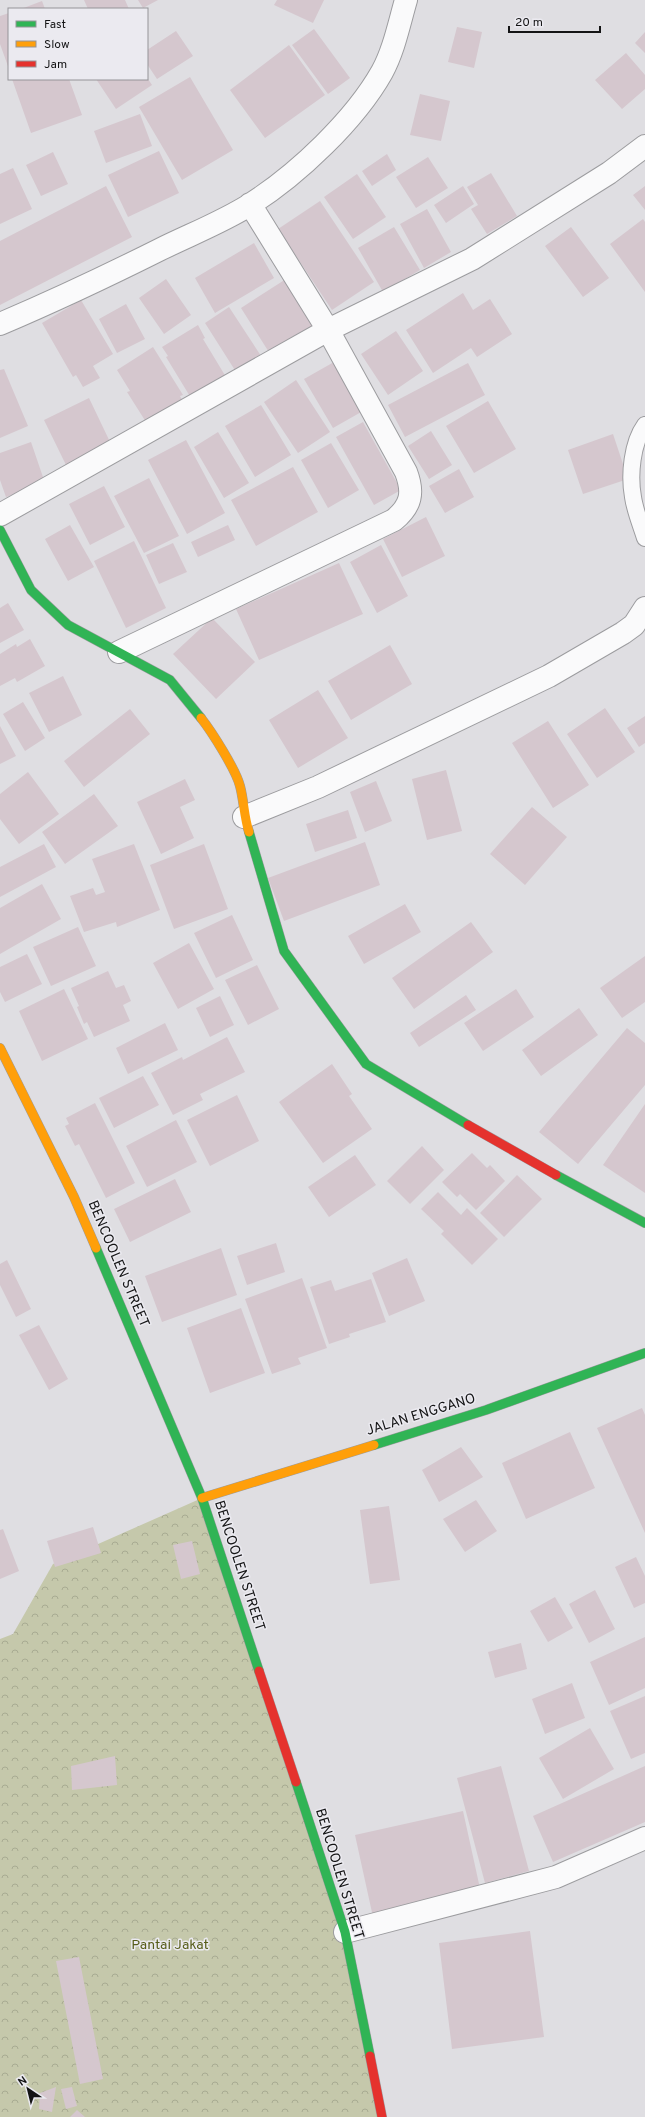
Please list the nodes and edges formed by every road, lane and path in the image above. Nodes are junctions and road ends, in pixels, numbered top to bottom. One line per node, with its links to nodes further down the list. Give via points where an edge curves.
1 (406, 0): 3 (street, via 383,71 364,100 315,152 283,181)
2 (645, 146): 5 (street, via 609,173 472,259)
3 (250, 204): 4 (street, via 80,290); 5 (street)
4 (0, 324)
5 (328, 330): 7 (street); 11 (street, via 406,472 412,496 406,509 394,520)
6 (645, 425): 9 (lane, via 636,445 633,496)
7 (0, 515)
8 (0, 530): 11 (street, via 31,590 68,625)
9 (645, 538)
10 (645, 608): 12 (street, via 634,625 623,633 549,676 318,787)
11 (119, 652): 12 (street, via 170,680 212,732 240,785)
12 (244, 817): 14 (street, via 284,951 366,1064 487,1137)
13 (0, 1048): 16 (street, BENCOOLEN STREET, via 74,1197)
14 (645, 1222)
15 (645, 1353): 16 (street, JALAN ENGGANO, via 486,1410)
16 (202, 1498): 18 (street, BENCOOLEN STREET)
17 (645, 1838): 18 (street, via 556,1877)
18 (345, 1932): 19 (street, BENCOOLEN STREET)
19 (382, 2117)

